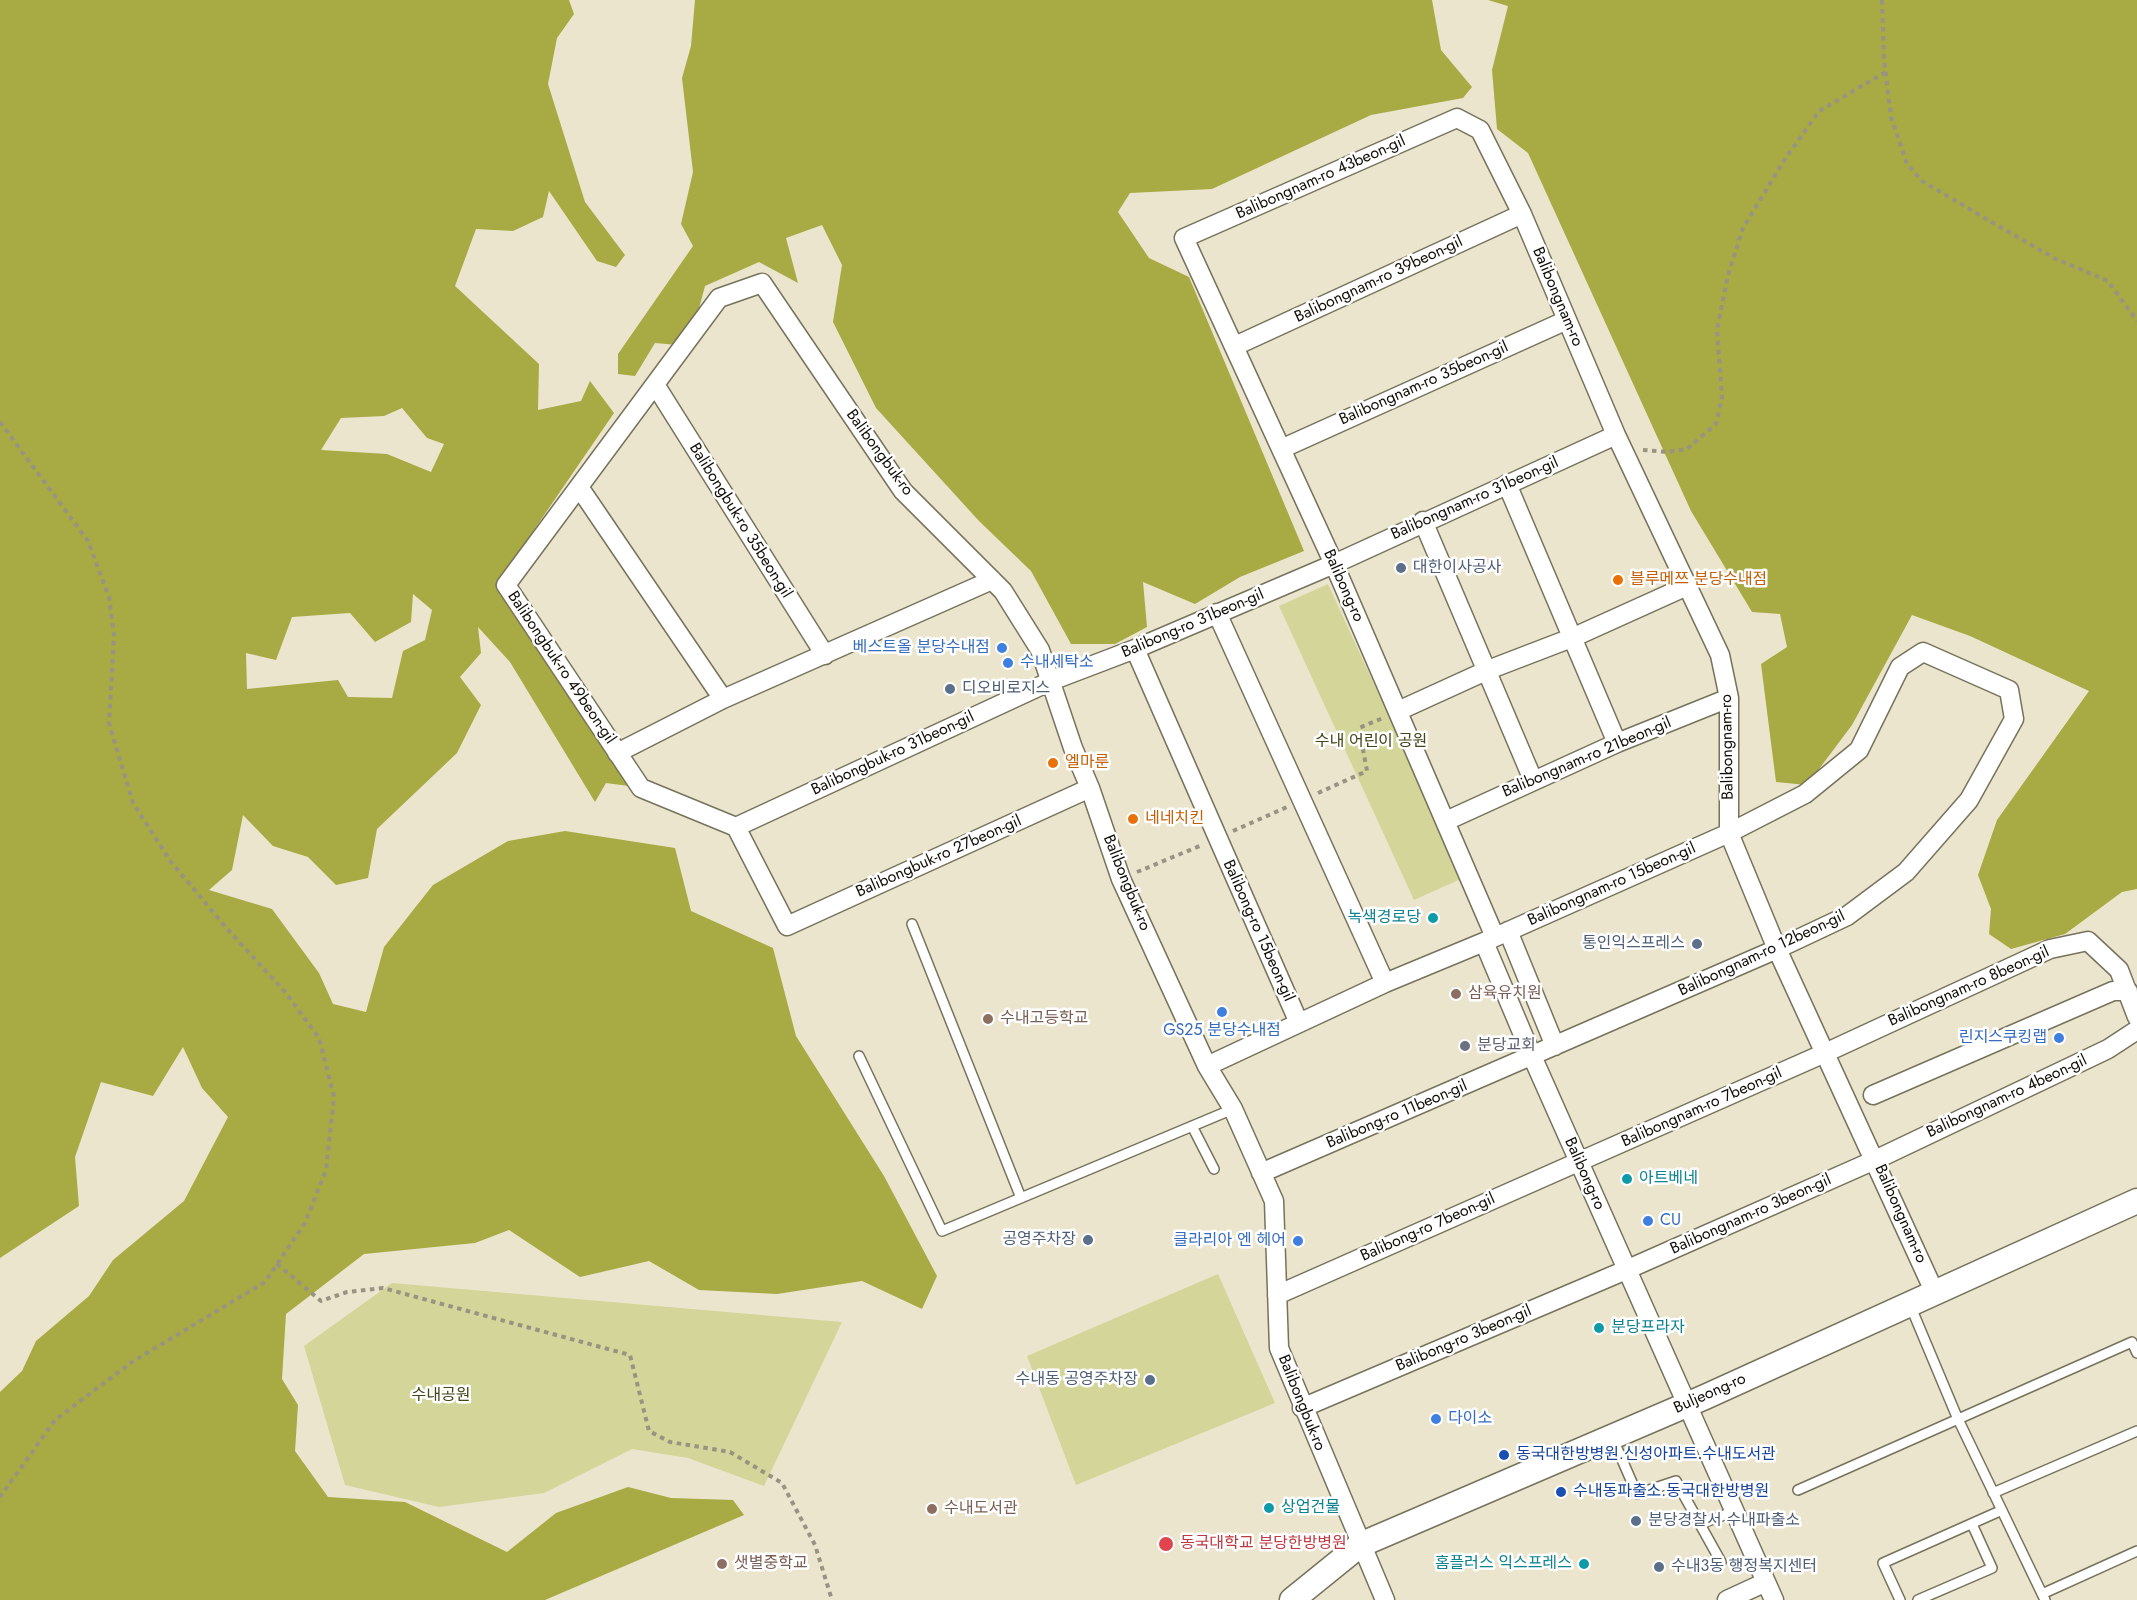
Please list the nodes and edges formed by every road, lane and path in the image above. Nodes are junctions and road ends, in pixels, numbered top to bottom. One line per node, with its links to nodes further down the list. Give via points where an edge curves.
1 (1882, 0): 2 (path)
2 (1886, 72): 8 (path, via 1891,117 1907,164 1922,181 2056,259 2108,281); 12 (path, via 1819,111 1743,228 1716,330 1722,397 1716,424 1687,449 1668,452)
3 (1457, 118): 4 (street, Balibongnam-ro, via 1480,130); 5 (street, Balibongnam-ro 43beon-gil)
4 (1522, 214): 7 (street, Balibongnam-ro); 9 (street, Balibongnam-ro 39beon-gil)
5 (1184, 238): 9 (street, Balibong-ro)
6 (762, 283): 10 (street, Balibongbuk-ro 49beon-gil, via 719,298); 18 (street, Balibongbuk-ro, via 903,491)
7 (1567, 320): 12 (street, Balibongnam-ro); 13 (street, Balibongnam-ro 35beon-gil)
8 (2137, 321)
9 (1235, 346): 13 (street, Balibong-ro)
10 (656, 386): 15 (street, Balibongbuk-ro 49beon-gil); 23 (street, Balibongbuk-ro 35beon-gil)
11 (0, 422): 60 (path, via 88,541 110,597 114,635 109,723 133,803 171,862 286,993 319,1038 334,1097 326,1170 305,1223)
12 (1619, 442): 14 (street, Balibongnam-ro 31beon-gil); 19 (street, Balibongnam-ro)
13 (1281, 449): 17 (street, Balibong-ro)
14 (1507, 484): 16 (street, Balibongnam-ro 31beon-gil); 21 (street)
15 (579, 487): 28 (street); 31 (street, Balibongbuk-ro 49beon-gil, via 506,585)
16 (1424, 521): 17 (street, Balibongnam-ro 31beon-gil); 24 (street)
17 (1334, 564): 20 (street, Balibong-ro 31beon-gil); 29 (street, Balibong-ro)
18 (992, 579): 23 (street); 26 (street, Balibongbuk-ro, via 1040,650)
19 (1687, 586): 21 (street); 27 (street, Balibongnam-ro, via 1720,656)
20 (1217, 613): 22 (street, Balibong-ro 31beon-gil); 34 (street)
21 (1574, 637): 24 (street); 30 (street)
22 (1135, 649): 26 (street, Balibong-ro 31beon-gil); 44 (street, Balibong-ro 15beon-gil)
23 (825, 655): 28 (street)
24 (1488, 670): 29 (street); 32 (street)
25 (1965, 671): 37 (street, Balibongnam-ro 15beon-gil, via 1923,652 1900,667 1859,750 1805,794); 40 (street, Balibongnam-ro 12beon-gil, via 2009,690 2014,719 1969,800 1906,872 1847,916)
26 (1051, 681): 33 (street, Balibongbuk-ro); 36 (street, Balibongbuk-ro 31beon-gil)
27 (1729, 698): 30 (street, Balibongnam-ro 21beon-gil); 37 (street, Balibongnam-ro)
28 (723, 699): 31 (street)
29 (1398, 711): 34 (path, via 1359,728 1367,771); 35 (street, Balibong-ro)
30 (1617, 743): 32 (street, Balibongnam-ro 21beon-gil)
31 (617, 753): 36 (street, Balibongbuk-ro 49beon-gil, via 641,789)
32 (1533, 780): 35 (street, Balibongnam-ro 21beon-gil)
33 (1090, 788): 36 (street, Balibongbuk-ro 27beon-gil, via 787,926); 50 (street, Balibongbuk-ro, via 1121,879)
34 (1304, 799): 41 (street)
35 (1446, 821): 39 (street, Balibong-ro)
36 (736, 827)
37 (1729, 833): 39 (street, Balibongnam-ro 15beon-gil); 40 (street, Balibongnam-ro)
38 (912, 924): 58 (lane)
39 (1496, 937): 41 (street, Balibong-ro 15beon-gil); 46 (street); 49 (street, Balibong-ro)
40 (1777, 950): 46 (street, Balibongnam-ro 12beon-gil); 47 (street, Balibongnam-ro)
41 (1385, 983): 44 (street, Balibong-ro 15beon-gil)
42 (2128, 991): 43 (street); 47 (street, Balibongnam-ro 8beon-gil, via 2119,970 2088,941 2050,949); 51 (street, via 2112,991)
43 (2137, 1017)
44 (1299, 1023): 50 (street, Balibong-ro 15beon-gil)
45 (2137, 1030): 54 (street, Balibongnam-ro 4beon-gil, via 2108,1049)
46 (1555, 1046): 49 (street, Balibongnam-ro 12beon-gil)
47 (1825, 1053): 54 (street, Balibongnam-ro); 55 (street, Balibongnam-ro 7beon-gil)
48 (859, 1056): 58 (lane, via 942,1231)
49 (1532, 1056): 55 (street, Balibong-ro); 57 (street, Balibong-ro 11beon-gil)
50 (1208, 1066): 52 (street, Balibongbuk-ro)
51 (1873, 1095)
52 (1233, 1109): 53 (lane); 57 (street, Balibongbuk-ro)
53 (1192, 1126): 56 (lane); 58 (lane)
54 (1875, 1160): 61 (street, Balibongnam-ro 3beon-gil); 62 (street, Balibongnam-ro)
55 (1578, 1162): 61 (street, Balibong-ro); 63 (street, Balibong-ro 7beon-gil)
56 (1214, 1169)
57 (1261, 1173): 63 (street, Balibongbuk-ro, via 1274,1201)
58 (1021, 1198)
59 (2137, 1201): 62 (main road, Buljeong-ro)
60 (277, 1264): 73 (path, via 265,1282 132,1362 55,1420); 83 (path, via 321,1301 347,1292 383,1288 630,1355 649,1431 670,1442 730,1452 782,1483 814,1545)
61 (1626, 1270): 66 (street, Balibong-ro); 67 (street, Balibong-ro 3beon-gil)
62 (1934, 1291): 64 (main road, Buljeong-ro)
63 (1277, 1295): 67 (street, Balibongbuk-ro, via 1279,1348)
64 (1910, 1305): 66 (main road, Buljeong-ro); 68 (lane)
65 (2137, 1353): 68 (lane, via 2132,1342)
66 (1688, 1404): 70 (main road, Buljeong-ro); 74 (street, Balibong-ro)
67 (1302, 1408): 78 (street, Balibongbuk-ro)
68 (1957, 1417): 71 (lane); 72 (lane)
69 (2137, 1431): 72 (lane)
70 (1612, 1436): 76 (lane, via 1637,1494 1676,1481); 78 (main road, Buljeong-ro)
71 (1798, 1490)
72 (1993, 1493): 75 (lane)
73 (0, 1497)
74 (1735, 1511): 76 (lane); 81 (street, Balibong-ro)
75 (2000, 1511): 77 (lane); 82 (lane)
76 (1700, 1524): 80 (lane)
77 (1972, 1524): 88 (lane, via 1883,1563); 89 (lane, via 1992,1568)
78 (1360, 1545): 84 (main road, Buljeong-ro); 85 (street, Balibongbuk-ro)
79 (2137, 1551): 82 (lane)
80 (1721, 1562)
81 (1766, 1582): 86 (street); 87 (street, Balibong-ro)
82 (2044, 1597)
83 (832, 1600)
84 (1292, 1600)
85 (1385, 1600)
86 (1728, 1600)
87 (1774, 1600)
88 (1900, 1600)
89 (1918, 1600)

